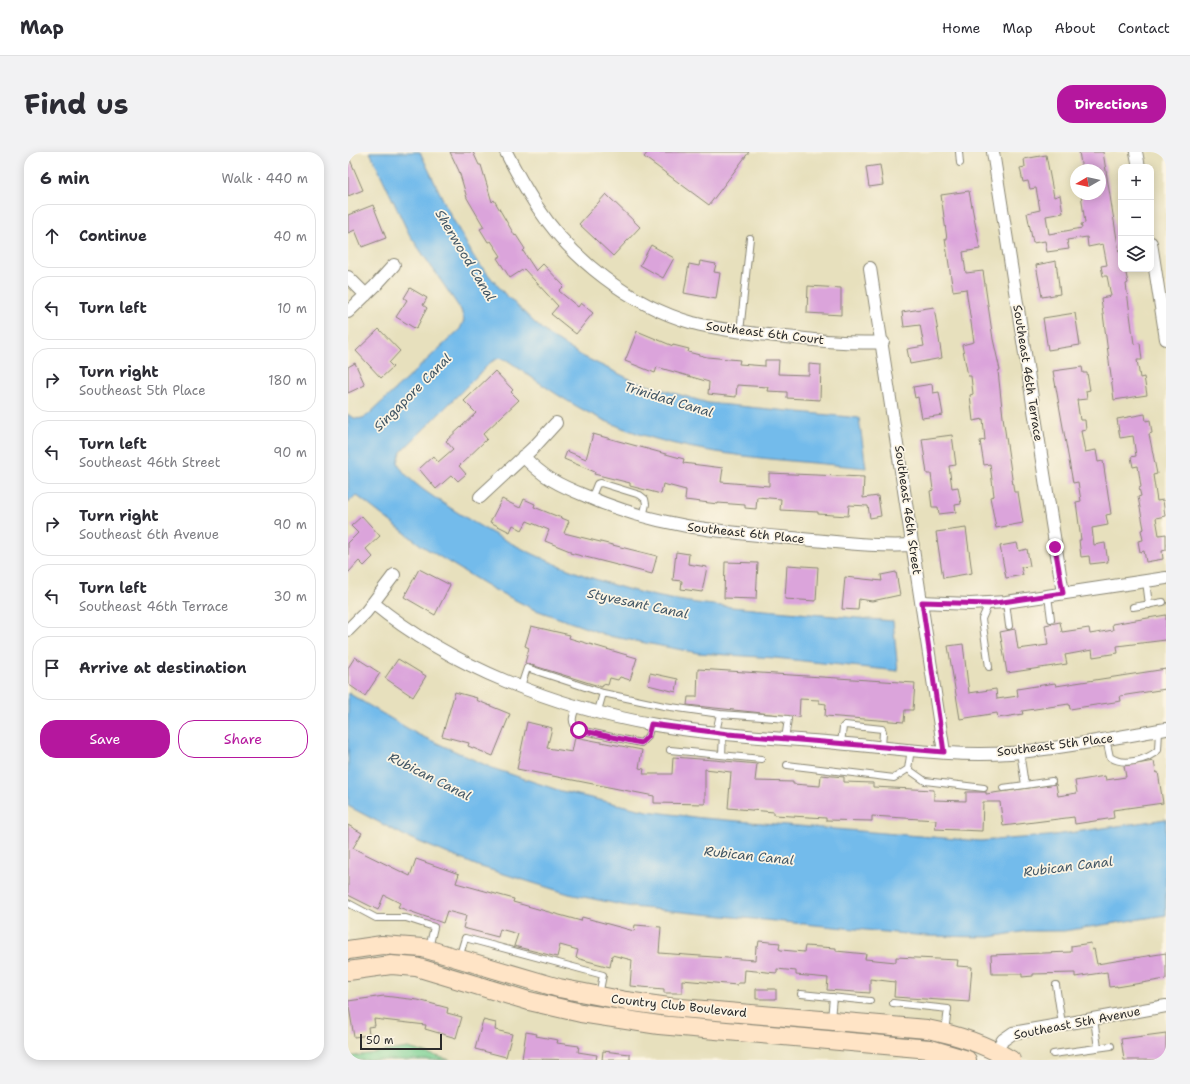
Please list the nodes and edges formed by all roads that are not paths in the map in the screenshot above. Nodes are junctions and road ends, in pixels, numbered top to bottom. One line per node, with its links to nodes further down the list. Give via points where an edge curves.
1 (506, 152): 14 (street, Southeast 6th Court, via 536,206 555,231 611,282 632,296 680,318)
2 (958, 152): 5 (lane)
3 (993, 152): 26 (street, Southeast 46th Terrace)
4 (1136, 152): 6 (street)
5 (960, 163)
6 (1138, 164)
7 (750, 238): 14 (lane)
8 (1154, 262): 15 (street)
9 (394, 265): 12 (street)
10 (870, 268): 16 (street, Southeast 46th Street)
11 (348, 278): 12 (street)
12 (366, 295): 13 (street)
13 (348, 312)
14 (740, 332): 16 (street, Southeast 6th Court, via 810,340)
15 (1166, 339)
16 (883, 342): 22 (street, Southeast 46th Street)
17 (556, 423): 18 (street)
18 (524, 456): 19 (street); 20 (street, Southeast 6th Place, via 546,478)
19 (480, 497)
20 (591, 499): 21 (street, Southeast 6th Place); 21 (lane, via 597,484 601,483 640,495 646,504)
21 (643, 517): 22 (street, Southeast 6th Place, via 729,533 859,545)
22 (913, 545): 28 (street, Southeast 46th Street)
23 (394, 575): 31 (street)
24 (1166, 578): 25 (street)
25 (1146, 581): 26 (street); 33 (lane)
26 (1063, 593): 27 (street)
27 (1048, 596): 29 (street); 35 (lane)
28 (922, 602): 32 (street); 53 (street, Southeast 46th Street)
29 (1006, 602): 32 (street); 36 (lane)
30 (1164, 602): 33 (lane)
31 (373, 603): 37 (street); 39 (street, Southeast 5th Place, via 426,640 473,665)
32 (989, 604): 38 (lane, via 982,619)
33 (1149, 605): 34 (lane)
34 (1133, 607)
35 (1052, 619)
36 (1009, 626)
37 (348, 630)
38 (989, 667)
39 (521, 686): 40 (lane, via 527,668); 41 (street, Southeast 5th Place)
40 (603, 693): 42 (lane); 43 (lane, via 664,706)
41 (577, 706): 42 (street, Southeast 5th Place); 44 (lane, via 572,715 575,727 579,730 641,743 648,736)
42 (598, 712): 44 (street, Southeast 5th Place)
43 (720, 714): 46 (lane); 47 (lane, via 788,719)
44 (651, 724): 46 (street, Southeast 5th Place)
45 (1162, 730): 48 (street, Southeast 5th Place); 48 (lane, via 1158,750 1147,758 1120,762 1115,760 1110,756)
46 (719, 733): 47 (street, Southeast 5th Place); 55 (lane)
47 (785, 739): 49 (street, Southeast 5th Place)
48 (1106, 739): 54 (street, Southeast 5th Place)
49 (841, 743): 50 (street, Southeast 5th Place); 50 (lane, via 845,725 882,729)
50 (882, 746): 51 (street, Southeast 5th Place)
51 (911, 749): 53 (street, Southeast 5th Place); 58 (lane)
52 (670, 750): 55 (lane)
53 (944, 752): 54 (street, Southeast 5th Place)
54 (1020, 752): 60 (lane)
55 (722, 755): 56 (lane)
56 (761, 758)
57 (787, 765): 58 (lane, via 894,778)
58 (908, 769): 61 (lane, via 925,781)
59 (1052, 781): 60 (lane)
60 (1025, 785): 62 (lane)
61 (984, 788)
62 (1003, 788)
63 (348, 903): 64 (lane, via 376,918 406,918 434,927)
64 (429, 949): 65 (main road, Country Club Boulevard, via 382,945); 66 (main road, Country Club Boulevard)
65 (348, 950)
66 (459, 959): 70 (main road, Country Club Boulevard, via 559,988); 70 (lane, via 465,938 603,974)
67 (348, 971): 79 (main road, Country Club Boulevard, via 391,965 416,967 529,1001)
68 (1056, 986): 80 (lane)
69 (801, 994): 71 (lane)
70 (599, 996): 73 (main road, Country Club Boulevard)
71 (833, 997): 72 (lane); 78 (lane)
72 (870, 1001)
73 (636, 1002): 76 (main road, Country Club Boulevard); 79 (main road)
74 (893, 1003): 81 (lane, via 948,1009)
75 (1166, 1006): 77 (street, Southeast 5th Avenue)
76 (749, 1014): 78 (main road, Country Club Boulevard); 82 (main road)
77 (1094, 1019): 80 (street, Southeast 5th Avenue); 84 (lane)
78 (830, 1021): 81 (main road, Country Club Boulevard)
79 (633, 1022): 82 (main road, Country Club Boulevard)
80 (1062, 1024): 86 (street, Southeast 5th Avenue, via 1013,1033 1003,1040)
81 (945, 1032): 86 (main road, Country Club Boulevard, via 974,1041)
82 (747, 1033): 87 (main road, Country Club Boulevard, via 930,1049)
83 (1111, 1046): 84 (lane)
84 (1098, 1048): 85 (lane)
85 (1053, 1054)
86 (996, 1055): 88 (main road, Country Club Boulevard)
87 (967, 1060)
88 (1011, 1060)

